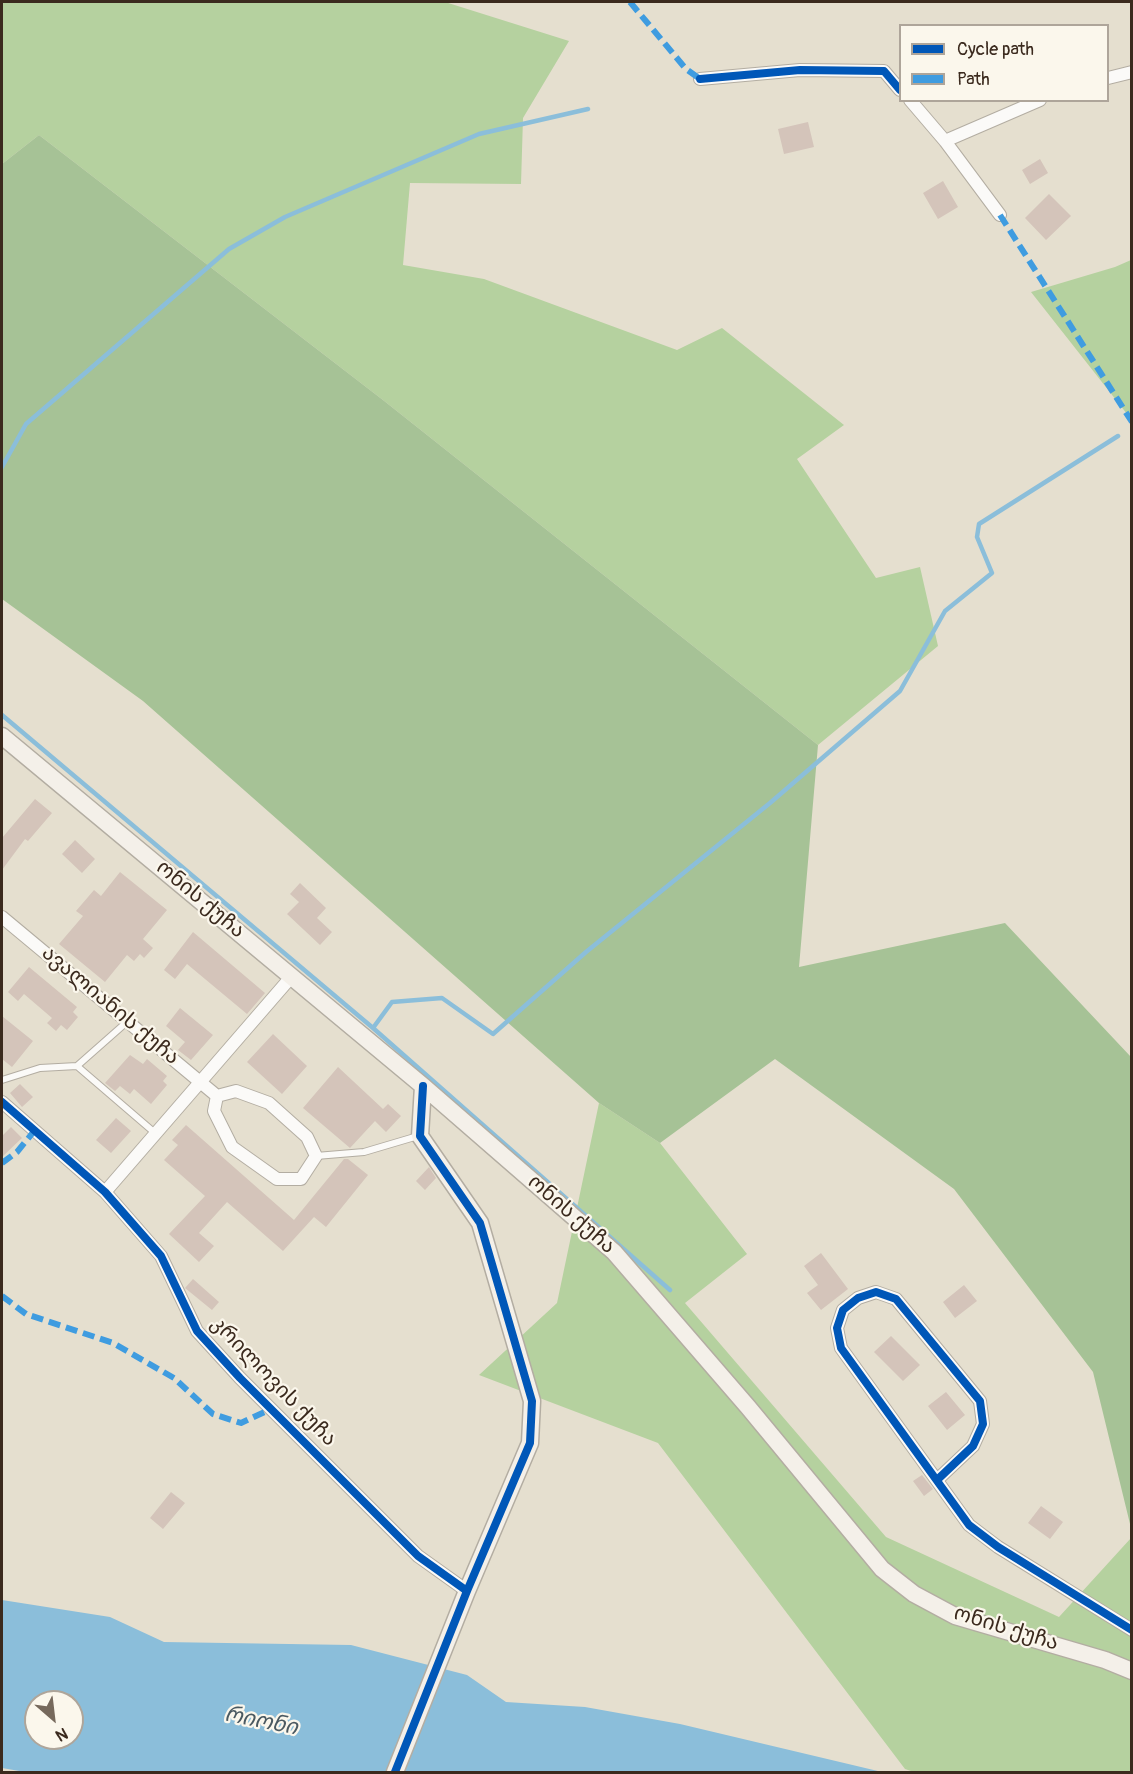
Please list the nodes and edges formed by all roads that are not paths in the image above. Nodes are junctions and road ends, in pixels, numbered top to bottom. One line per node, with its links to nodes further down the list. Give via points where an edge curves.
1 (1131, 72): 2 (street)
2 (1109, 78)
3 (700, 79): 4 (street, via 800,70 884,71)
4 (899, 89)
5 (912, 102): 7 (street)
6 (1035, 102): 7 (street)
7 (945, 141): 8 (street)
8 (1000, 215)
9 (2, 736): 11 (main road, ონის ქუჩა)
10 (2, 917): 12 (street, ავალიანის ქუჩა)
11 (292, 976): 15 (street); 16 (main road, ონის ქუჩა)
12 (128, 1021): 13 (lane); 15 (street, ავალიანის ქუჩა)
13 (77, 1066): 14 (lane, via 40,1068); 19 (lane)
14 (2, 1080)
15 (199, 1080): 17 (street, ავალიანის ქუჩა); 19 (street)
16 (423, 1086): 20 (main road); 26 (main road, ონის ქუჩა, via 614,1252 882,1569 914,1594 955,1616)
17 (217, 1096): 21 (street, via 236,1091 269,1103 307,1137); 21 (street, via 214,1111 232,1147 277,1179 302,1179)
18 (2, 1101): 22 (street, კრილოვის ქუჩა)
19 (155, 1133): 22 (street)
20 (420, 1136): 21 (lane, via 364,1152); 24 (main road, via 480,1223 532,1401 530,1443)
21 (316, 1156)
22 (105, 1192): 24 (street, კრილოვის ქუჩა, via 161,1256 196,1331 418,1556)
23 (937, 1480): 23 (street, via 841,1348 837,1328 843,1310 858,1298 876,1292 896,1299 980,1401 983,1424 973,1446); 25 (street, via 969,1525)
24 (467, 1591): 27 (main road)
25 (1131, 1630)
26 (1131, 1671)
27 (395, 1773)

